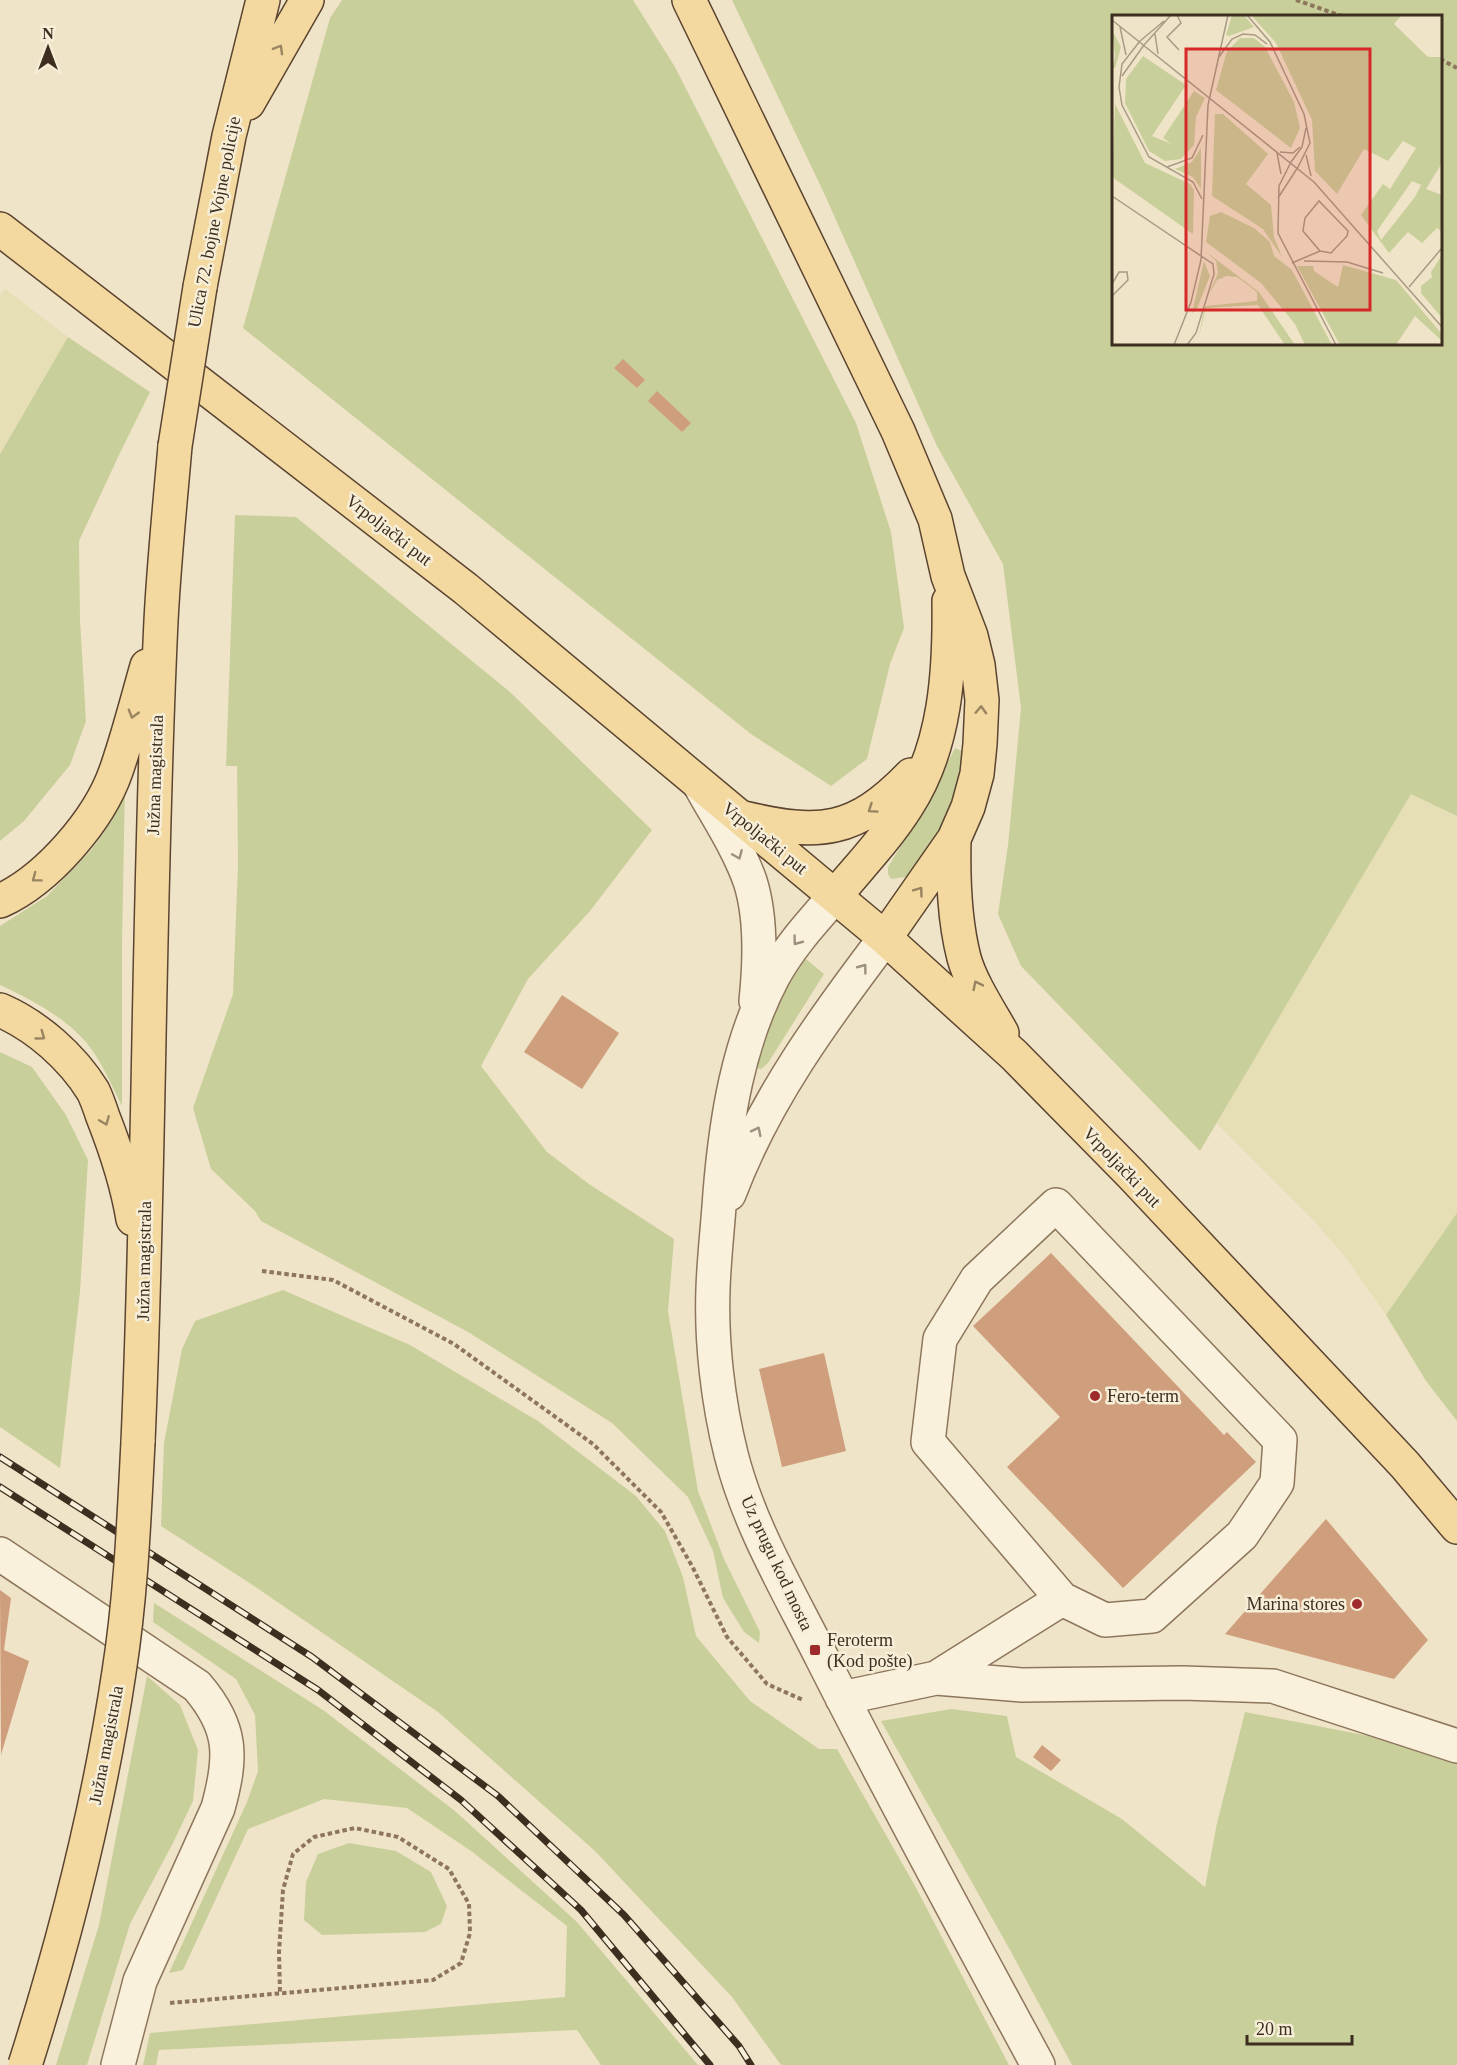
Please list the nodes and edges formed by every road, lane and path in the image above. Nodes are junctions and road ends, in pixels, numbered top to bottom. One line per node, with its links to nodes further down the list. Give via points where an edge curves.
1 (263, 0): 8 (main road, Ulica 72. bojne Vojne policije)
2 (307, 0): 8 (main road, one-way to 2)
3 (1296, 0): 5 (path)
4 (689, 4): 11 (main road, via 898,431 935,519)
5 (1339, 15)
6 (1442, 60): 7 (path)
7 (1457, 68)
8 (229, 136): 10 (main road, Ulica 72. bojne Vojne policije, bridge)
9 (0, 229): 14 (main road, Vrpoljački put, via 466,589)
10 (175, 446): 12 (main road, Južna magistrala)
11 (948, 576): 13 (main road, via 950,644 946,692); 16 (main road, one-way to 11, via 977,774 982,700 971,636)
12 (161, 618): 18 (main road, one-way to 18, via 116,773 91,820 52,866); 25 (main road, Južna magistrala, via 150,942)
13 (930, 755): 15 (main road, one-way to 15, via 889,798 867,814 845,823 814,828 780,827); 17 (main road, via 908,806)
14 (700, 785): 15 (main road, Vrpoljački put); 21 (street, one-way to 21, via 750,882 758,926)
15 (739, 817): 17 (main road, Vrpoljački put)
16 (954, 839): 19 (main road, one-way to 16); 22 (main road, one-way to 16, via 965,960 955,900)
17 (835, 896): 19 (main road, Vrpoljački put); 21 (street, one-way to 21, via 797,940)
18 (0, 901)
19 (885, 938): 22 (main road, Vrpoljački put); 23 (street, one-way to 19, via 737,1173 768,1110 837,1002)
20 (0, 1010): 25 (main road, one-way to 25, via 61,1050 93,1092 129,1196)
21 (754, 1018): 23 (street, Uz prugu kod mosta, via 735,1087 723,1154)
22 (1014, 1055): 26 (main road, Vrpoljački put, via 1405,1465)
23 (718, 1224): 30 (street, Uz prugu kod mosta, via 713,1292 716,1373 731,1454 751,1518)
24 (262, 1271): 30 (path, via 333,1280 454,1344 593,1444 661,1512 727,1637 767,1684 809,1703)
25 (145, 1283): 34 (main road, Južna magistrala, bridge, via 129,1589 119,1671 75,1894)
26 (1457, 1527)
27 (0, 1554): 33 (street, via 197,1686 213,1704 222,1725 229,1753 218,1809 140,1981)
28 (1062, 1599): 28 (street, via 928,1442 940,1339 978,1279 1056,1205 1280,1440 1277,1483 1242,1536 1152,1616 1105,1620); 29 (street)
29 (936, 1678): 30 (street); 31 (street, via 1022,1685 1274,1686)
30 (842, 1698): 36 (street, Uz prugu kod mosta)
31 (1457, 1746)
32 (280, 1993): 32 (path, via 434,1980 461,1963 470,1933 469,1904 449,1869 398,1837 355,1828 314,1837 293,1854 283,1890); 33 (path)
33 (133, 2006): 35 (street)
34 (25, 2065)
35 (118, 2065)
36 (1038, 2065)

